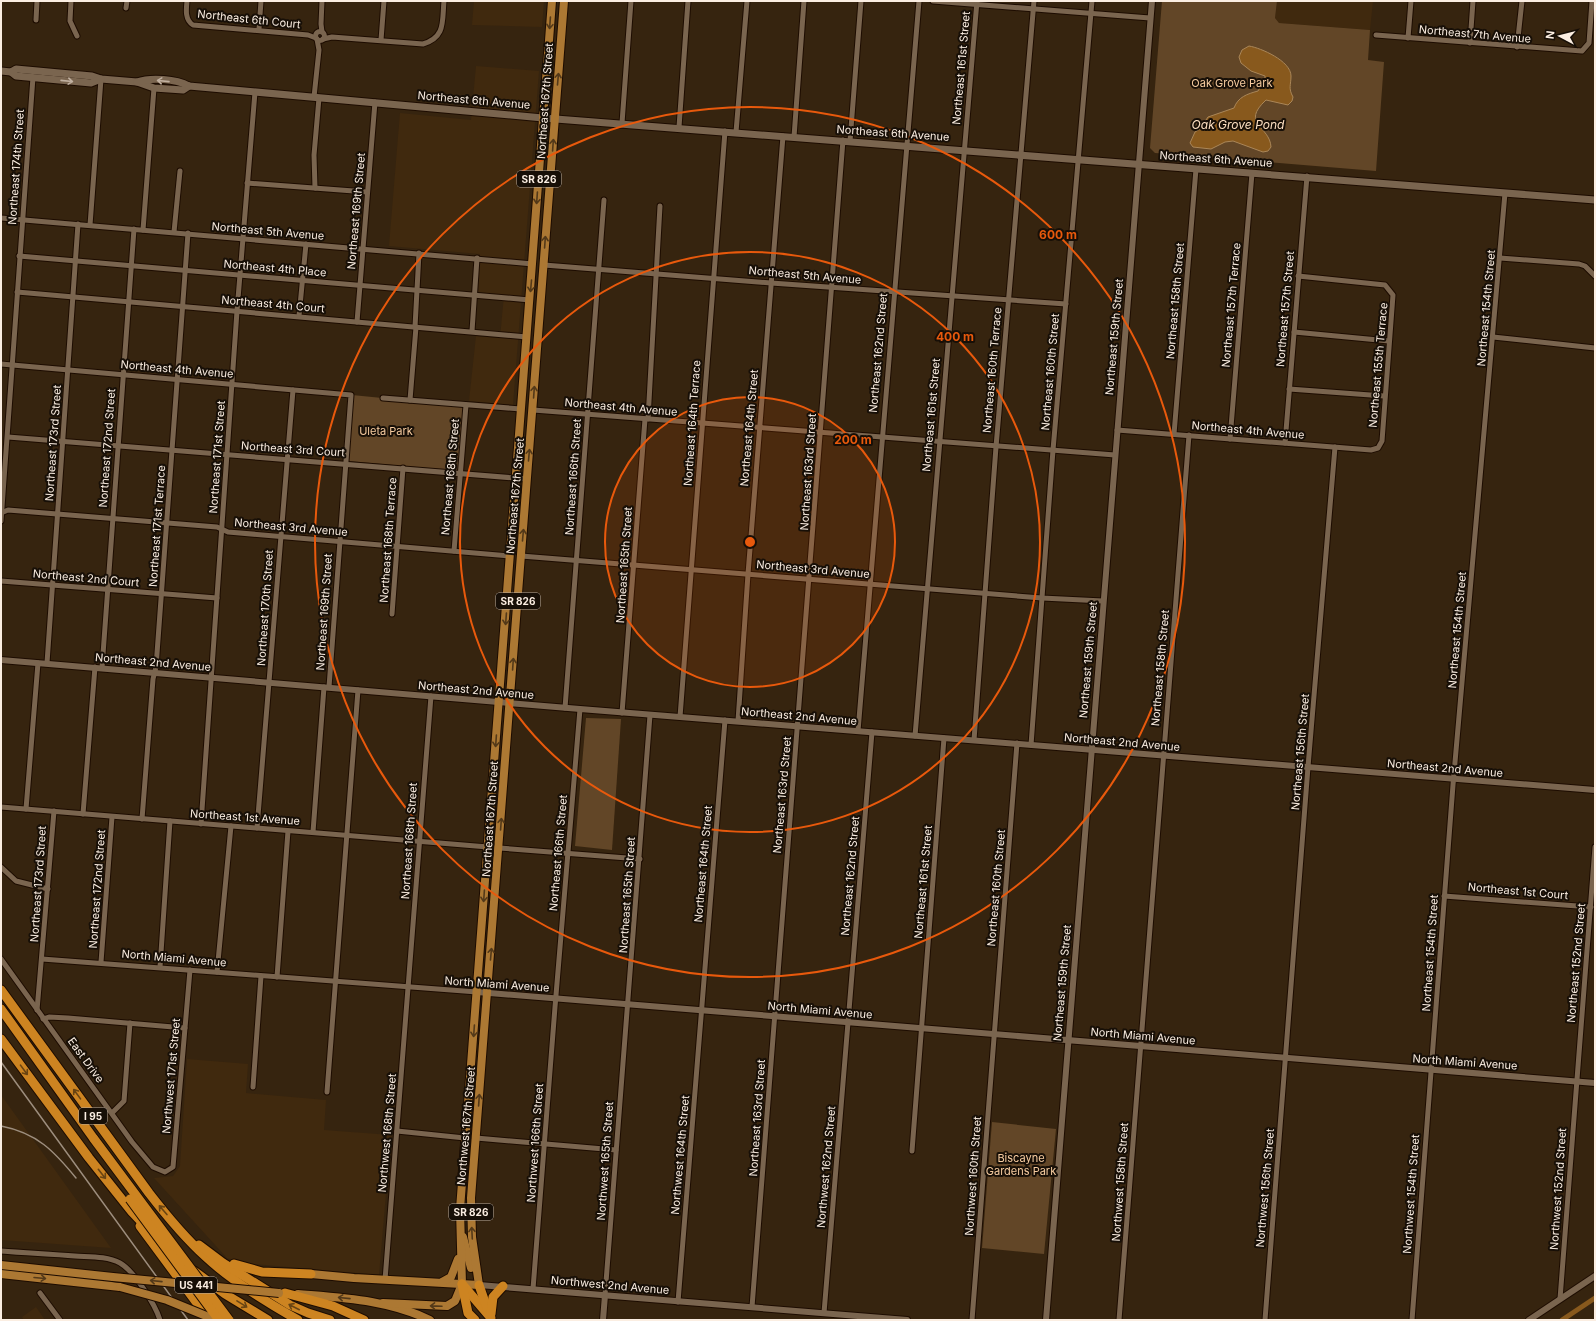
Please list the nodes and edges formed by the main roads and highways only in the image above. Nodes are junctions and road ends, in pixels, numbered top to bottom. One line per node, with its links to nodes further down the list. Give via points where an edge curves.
1 (552, 1): 8 (main road, Northeast 167th Street / SR 826, one-way to 8)
2 (564, 1): 9 (main road, Northeast 167th Street / SR 826, one-way to 2)
3 (1, 71): 4 (main road, Northeast 6th Avenue)
4 (11, 72): 5 (main road, Northeast 6th Avenue, via 16,69 34,70); 5 (main road, Northeast 6th Avenue, one-way to 5, via 16,76 91,83)
5 (101, 79): 6 (main road, Northeast 6th Avenue)
6 (137, 82): 7 (main road, Northeast 6th Avenue, one-way to 6, via 183,83 145,79); 7 (main road, Northeast 6th Avenue, via 154,88 183,90)
7 (189, 86): 8 (main road, Northeast 6th Avenue)
8 (543, 118): 9 (main road, Northeast 6th Avenue); 11 (main road, Northeast 167th Street / SR 826, one-way to 11)
9 (555, 118): 10 (main road, Northeast 6th Avenue); 13 (main road, Northeast 167th Street / SR 826, one-way to 9)
10 (1595, 200)
11 (534, 247): 12 (main road, Northeast 167th Street / SR 826); 13 (main road, via 538,259)
12 (532, 264): 14 (main road, via 538,269); 15 (main road, Northeast 167th Street / SR 826, one-way to 15)
13 (544, 264): 14 (main road, Northeast 167th Street / SR 826)
14 (542, 281): 17 (main road, Northeast 167th Street / SR 826, one-way to 14)
15 (523, 394): 16 (main road, Northeast 167th Street / SR 826); 17 (main road, via 528,406)
16 (522, 409): 18 (main road, via 527,415); 19 (main road, Northeast 167th Street / SR 826)
17 (533, 410): 18 (main road, Northeast 167th Street / SR 826)
18 (531, 430): 21 (main road, Northeast 167th Street / SR 826, one-way to 18)
19 (512, 538): 20 (main road, Northeast 167th Street / SR 826); 21 (main road, via 516,552)
20 (510, 556): 22 (main road, via 515,560); 23 (main road, Northeast 167th Street / SR 826, one-way to 23)
21 (521, 556): 22 (main road, Northeast 167th Street / SR 826)
22 (520, 578): 25 (main road, Northeast 167th Street / SR 826, one-way to 22)
23 (489, 829): 24 (main road, Northeast 167th Street / SR 826); 25 (main road, via 493,842)
24 (488, 847): 26 (main road, via 494,852); 28 (main road, Northeast 167th Street / SR 826, one-way to 28)
25 (499, 848): 26 (main road, Northeast 167th Street / SR 826)
26 (498, 863): 29 (main road, Northeast 167th Street / SR 826, one-way to 26)
27 (1, 990): 38 (highway, I 95, one-way to 27, via 149,1193)
28 (476, 992): 33 (main road, Northwest 167th Street / SR 826, one-way to 33)
29 (488, 993): 34 (main road, Northwest 167th Street / SR 826, one-way to 29)
30 (1, 1009): 35 (highway)
31 (1, 1020): 35 (highway)
32 (1, 1039): 36 (highway, I 95, one-way to 36, via 89,1158)
33 (466, 1121): 34 (main road); 37 (main road, Northwest 167th Street / SR 826)
34 (476, 1138): 46 (main road, Northwest 167th Street / SR 826, one-way to 34, via 471,1217)
35 (92, 1141): 53 (highway, bridge); 54 (highway, bridge)
36 (137, 1217): 52 (highway, via 141,1230); 55 (highway, I 95, one-way to 55, via 188,1267 225,1294)
37 (460, 1220): 39 (main road, Northwest 167th Street / SR 826); 46 (main road, via 471,1270)
38 (189, 1239): 40 (highway); 56 (highway, I 95, via 229,1276)
39 (460, 1252): 44 (main road, via 451,1277); 45 (main road, Northwest 167th Street / SR 826)
40 (219, 1259): 43 (highway, via 258,1271); 57 (highway, one-way to 40, via 290,1305)
41 (1, 1265): 48 (main road, US 441, one-way to 41, bridge)
42 (1, 1274): 53 (main road, US 441, one-way to 53, bridge, via 120,1286 167,1300)
43 (311, 1274): 44 (main road, Northwest 2nd Avenue)
44 (439, 1283): 45 (main road, Northwest 2nd Avenue)
45 (462, 1284): 46 (main road, Northwest 2nd Avenue); 49 (main road, one-way to 49, via 455,1301 447,1306); 50 (highway, SR 826); 51 (highway)
46 (479, 1285): 51 (highway, SR 826)
47 (503, 1286): 51 (highway, via 493,1297)
48 (282, 1293): 49 (main road, US 441, one-way to 48); 58 (highway, via 343,1310)
49 (383, 1303): 59 (main road, US 441)
50 (470, 1316): 60 (highway, SR 826)
51 (492, 1319)
52 (209, 1320)
53 (217, 1320)
54 (229, 1320)
55 (268, 1320)
56 (298, 1320)
57 (330, 1320)
58 (364, 1320)
59 (430, 1320)
60 (475, 1320)

